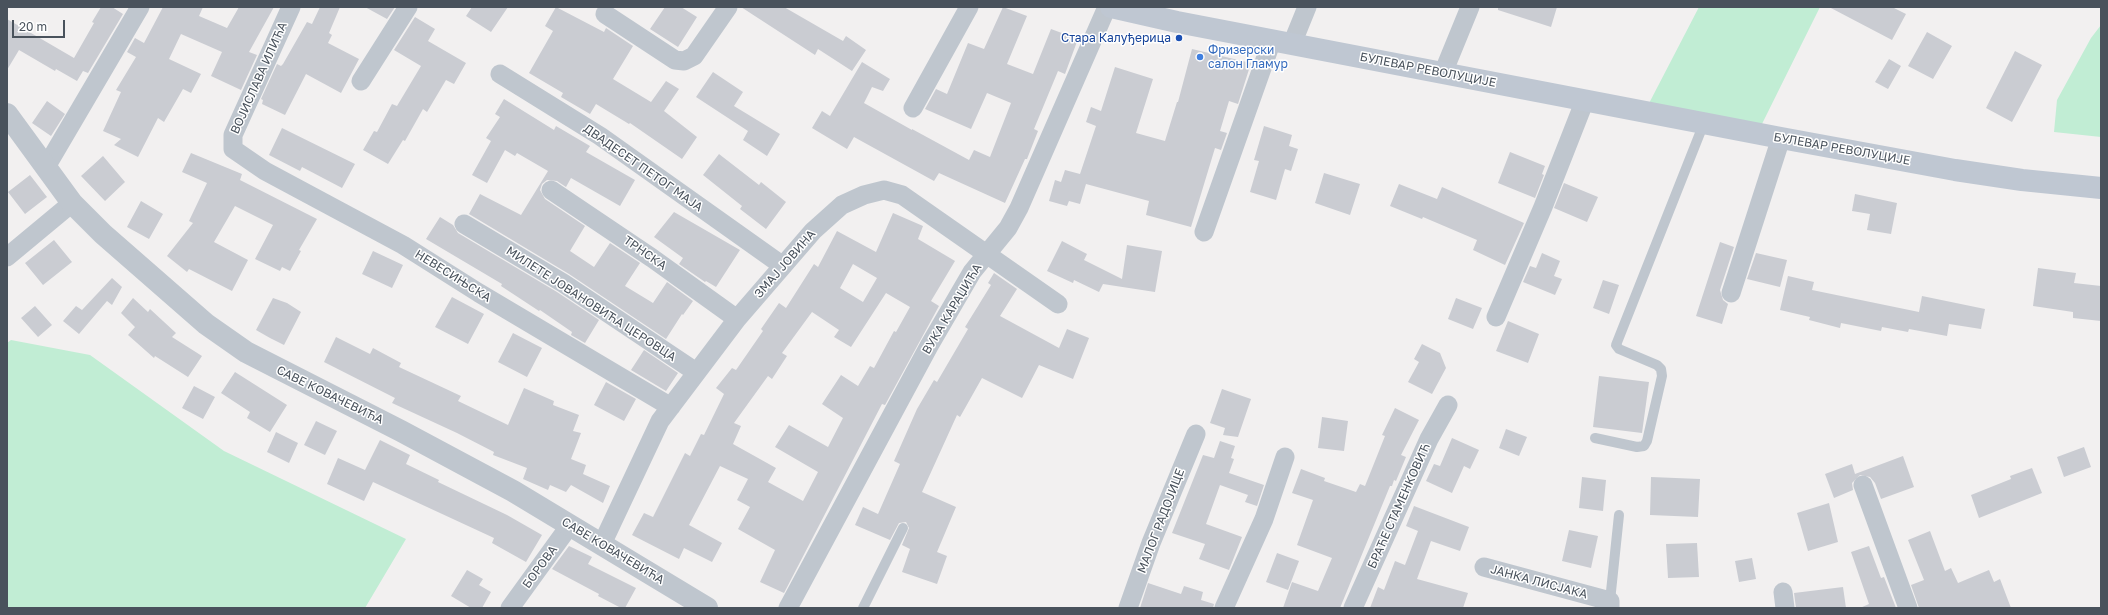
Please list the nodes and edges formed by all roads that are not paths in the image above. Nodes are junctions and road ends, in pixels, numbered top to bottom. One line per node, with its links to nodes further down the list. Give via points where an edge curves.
1 (140, 7): 21 (street)
2 (291, 7): 20 (street, ВОЈИСЛАВА ИЛИЋА, via 233,135)
3 (408, 7): 14 (street)
4 (728, 7): 10 (street, via 694,56 684,61 676,60)
5 (969, 7): 16 (street)
6 (1107, 7): 27 (street, ВУКА КАРАЏИЋА, via 1019,208 1008,228)
7 (1111, 7): 11 (main road, БУЛЕВАР РЕВОЛУЦИЈЕ)
8 (1307, 7): 11 (street)
9 (1470, 7): 12 (street)
10 (605, 14)
11 (1282, 42): 12 (main road, БУЛЕВАР РЕВОЛУЦИЈЕ); 26 (street)
12 (1443, 73): 15 (main road, БУЛЕВАР РЕВОЛУЦИЈЕ)
13 (500, 74): 29 (street, ДВАДЕСЕТ ПЕТОГ МАЈА, via 600,136)
14 (361, 81)
15 (1585, 100): 18 (main road, БУЛЕВАР РЕВОЛУЦИЈЕ); 32 (street)
16 (913, 108)
17 (7, 114): 21 (street, САВЕ КОВАЧЕВИЋА)
18 (1704, 123): 19 (main road, БУЛЕВАР РЕВОЛУЦИЈЕ); 38 (lane, via 1616,345 1619,349 1661,369 1662,376 1647,441 1644,446 1637,447)
19 (1781, 138): 22 (main road, БУЛЕВАР РЕВОЛУЦИЈЕ, via 1955,170); 30 (street)
20 (233, 149): 36 (street, НЕВЕСИЊСКА, via 265,171 403,245 478,293)
21 (46, 167): 24 (street, САВЕ КОВАЧЕВИЋА)
22 (2101, 188)
23 (551, 190): 33 (street, ТРНСКА)
24 (72, 202): 28 (street); 42 (street, САВЕ КОВАЧЕВИЋА, via 102,234 138,266 206,324 246,352 408,434)
25 (464, 224): 34 (street, МИЛЕТЕ ЈОВАНОВИЋА ЦЕРОВЦА, via 564,283)
26 (1204, 232)
27 (987, 253): 29 (street, ЗМАЈ ЈОВИНА, via 902,195 884,190 864,195 842,205 813,231); 31 (street, ЗМАЈ ЈОВИНА); 49 (street, ВУКА КАРАЏИЋА, via 972,272 929,346)
28 (7, 256)
29 (783, 266): 33 (street, ЗМАЈ ЈОВИНА)
30 (1731, 293)
31 (1058, 304)
32 (1496, 317)
33 (737, 319): 34 (street, ЗМАЈ ЈОВИНА)
34 (696, 372): 36 (street, ЗМАЈ ЈОВИНА)
35 (1448, 405): 53 (street, БРАЋЕ СТАМЕНКОВИЋ, via 1429,440)
36 (671, 407): 44 (street, ЗМАЈ ЈОВИНА, via 660,421)
37 (1196, 434): 51 (street, МАЛОГ РАДОЈИЦЕ, via 1151,543)
38 (1596, 438)
39 (1285, 457): 52 (street, via 1264,519)
40 (1863, 485): 54 (street)
41 (1619, 515): 46 (lane)
42 (570, 525): 44 (street, САВЕ КОВАЧЕВИЋА); 47 (street, БОРОВА)
43 (903, 528): 50 (lane)
44 (602, 544): 48 (street, САВЕ КОВАЧЕВИЋА)
45 (1484, 567): 46 (street, ЈАНКА ЛИСЈАКА)
46 (1610, 604)
47 (510, 608)
48 (707, 608)
49 (788, 608)
50 (863, 608)
51 (1128, 608)
52 (1224, 608)
53 (1353, 608)
54 (1908, 608)

